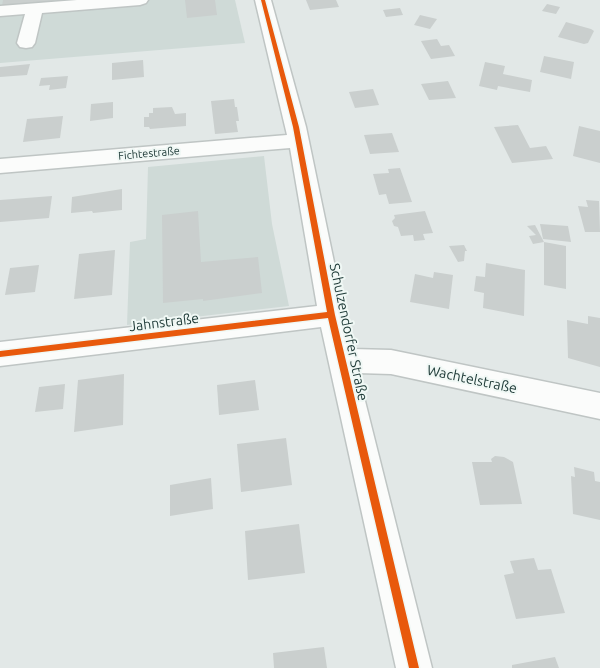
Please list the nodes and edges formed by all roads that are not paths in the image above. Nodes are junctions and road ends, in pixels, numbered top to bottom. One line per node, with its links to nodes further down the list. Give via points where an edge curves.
1 (140, 0): 3 (street)
2 (263, 0): 6 (street, Schulzendorfer Straße)
3 (35, 9): 4 (street); 5 (street)
4 (0, 11)
5 (26, 43)
6 (298, 141): 7 (street, Fichtestraße); 8 (street, Schulzendorfer Straße)
7 (0, 166)
8 (332, 315): 9 (street, Jahnstraße); 10 (street, Schulzendorfer Straße)
9 (0, 354)
10 (342, 361): 11 (street, Wachtelstraße, via 391,362); 12 (street, Schulzendorfer Straße)
11 (600, 406)
12 (414, 668)

